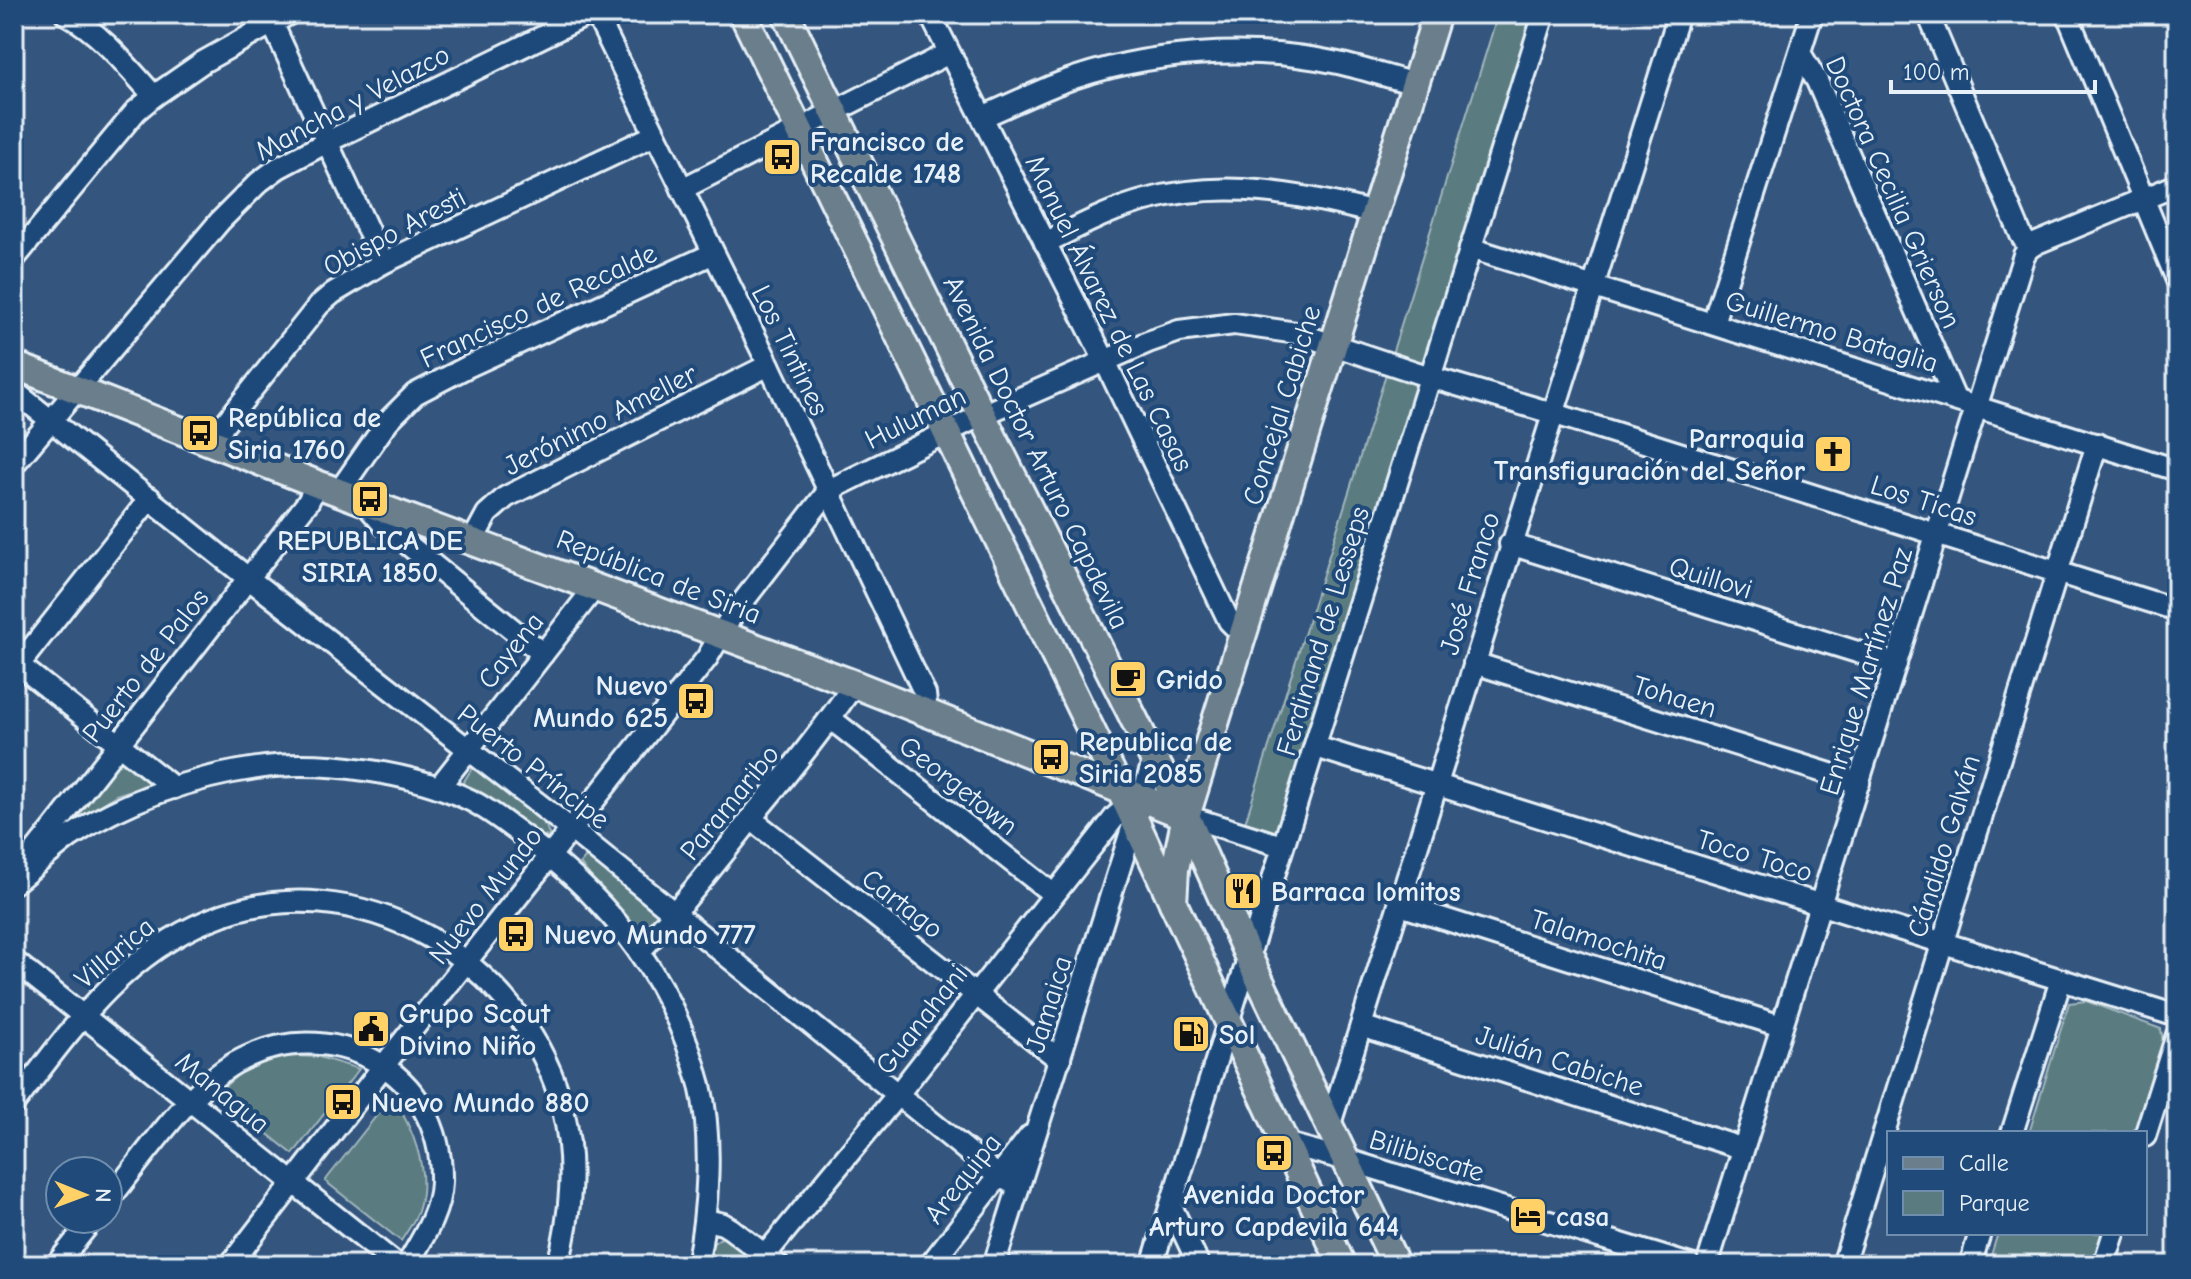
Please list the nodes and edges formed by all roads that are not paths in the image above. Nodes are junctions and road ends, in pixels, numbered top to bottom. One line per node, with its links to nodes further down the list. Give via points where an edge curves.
1 (66, 14): 17 (street, via 107,43)
2 (589, 14): 22 (street, Mancha y Velazco)
3 (596, 14): 21 (street, Los Tintines)
4 (743, 14): 20 (main road)
5 (786, 14): 18 (main road, Avenida Doctor Arturo Capdevila)
6 (930, 14): 14 (street, Manuel Álvarez de Las Casas)
7 (1437, 14): 16 (main road, Concejal Cabiche)
8 (1544, 14): 28 (street, Ferdinand de Lesseps)
9 (1679, 14): 34 (street, José Franco)
10 (1812, 14): 15 (street)
11 (1928, 14): 29 (street)
12 (2067, 14): 25 (street)
13 (276, 17): 17 (street); 22 (street)
14 (949, 53): 18 (street); 19 (street, Manuel Álvarez de Las Casas)
15 (1800, 53): 35 (street); 43 (street, Doctora Cecilia Grierson, via 1817,81)
16 (1415, 84): 19 (street, via 1304,58 1193,55 1090,73); 26 (main road, Concejal Cabiche)
17 (154, 96): 31 (street)
18 (834, 111): 20 (street); 46 (main road, Avenida Doctor Arturo Capdevila)
19 (982, 117): 27 (street, Manuel Álvarez de Las Casas)
20 (800, 130): 24 (street); 48 (main road)
21 (655, 135): 24 (street, Los Tintines); 32 (street, Obispo Aresti)
22 (329, 141): 32 (street); 41 (street, Mancha y Velazco, via 278,168 242,196)
23 (2177, 185): 25 (street)
24 (682, 189): 30 (street, Los Tintines)
25 (2143, 199): 29 (street); 33 (street)
26 (1375, 213): 27 (street, via 1256,189 1182,192 1123,207); 36 (main road, Concejal Cabiche)
27 (1045, 243): 37 (street, Manuel Álvarez de Las Casas)
28 (1470, 248): 34 (street, Guillermo Bataglia); 40 (street, Ferdinand de Lesseps)
29 (2029, 248): 44 (street, Enrique Martínez Paz)
30 (712, 254): 39 (street, Los Tintines); 53 (street, Francisco de Recalde, via 415,394)
31 (14, 259)
32 (383, 263): 49 (street, Obispo Aresti, via 319,305)
33 (2177, 280)
34 (1593, 286): 35 (street, Guillermo Bataglia); 45 (street, José Franco)
35 (1713, 323): 43 (street, Guillermo Bataglia)
36 (1333, 345): 37 (street, Huluman, via 1274,328 1234,324 1179,331); 40 (street, Los Ticas); 65 (main road, Concejal Cabiche)
37 (1105, 361): 46 (street, Huluman); 65 (street, Manuel Álvarez de Las Casas, via 1229,621)
38 (14, 365): 41 (main road, República de Siria)
39 (769, 365): 54 (street, Los Tintines); 58 (street, Jerónimo Ameller, via 506,497 487,514)
40 (1430, 377): 45 (street, Los Ticas); 74 (street, Ferdinand de Lesseps)
41 (78, 389): 47 (street, Mancha y Velazco); 49 (main road, República de Siria)
42 (14, 391): 47 (street, Puerto Príncipe)
43 (1955, 399): 44 (street, Guillermo Bataglia)
44 (1976, 406): 50 (street, Guillermo Bataglia); 57 (street, Enrique Martínez Paz)
45 (1552, 413): 57 (street, Los Ticas); 59 (street, José Franco)
46 (982, 415): 48 (street, Huluman); 76 (main road, Avenida Doctor Arturo Capdevila)
47 (50, 420): 51 (street, Mancha y Velazco); 55 (street, Puerto Príncipe)
48 (947, 432): 54 (street, Huluman); 81 (main road)
49 (211, 441): 53 (main road, República de Siria)
50 (2097, 444): 52 (street, Guillermo Bataglia); 60 (street, Cándido Galván)
51 (14, 464)
52 (2177, 470)
53 (328, 488): 56 (main road, República de Siria); 61 (street, Puerto de Palos, via 308,502)
54 (829, 490): 64 (street, Huluman); 71 (street, Los Tintines, via 925,694)
55 (150, 498): 61 (street, Puerto Príncipe); 69 (street)
56 (364, 502): 58 (main road, República de Siria); 66 (street, via 384,525)
57 (1938, 534): 60 (street, Los Ticas); 68 (street, Enrique Martínez Paz)
58 (473, 540): 62 (main road, República de Siria)
59 (1510, 544): 67 (street, José Franco); 68 (street, Quillovi)
60 (2057, 572): 63 (street, Los Ticas); 93 (street, Cándido Galván)
61 (248, 578): 73 (street, Puerto de Palos); 75 (street, Puerto Príncipe)
62 (596, 586): 64 (main road, República de Siria); 66 (street, Cayena)
63 (2177, 610)
64 (722, 634): 70 (main road, República de Siria); 84 (street, Nuevo Mundo)
65 (1243, 635): 82 (main road, Concejal Cabiche)
66 (543, 654): 75 (street, Cayena)
67 (1474, 663): 77 (street, Tohaen); 78 (street, José Franco)
68 (1896, 664): 77 (street, Enrique Martínez Paz)
69 (16, 666): 73 (street)
70 (854, 684): 71 (main road, República de Siria); 72 (street, Paramaribo)
71 (927, 713): 81 (main road, República de Siria)
72 (831, 719): 83 (street, Paramaribo); 88 (street, Georgetown)
73 (118, 744): 80 (street); 87 (street, Puerto de Palos)
74 (1316, 747): 78 (street, Toco Toco); 85 (street, Ferdinand de Lesseps)
75 (468, 749): 79 (street, Cayena); 84 (street, Puerto Príncipe)
76 (1154, 759): 81 (street, Jamaica); 82 (main road, Avenida Doctor Arturo Capdevila)
77 (1859, 783): 90 (street, Enrique Martínez Paz)
78 (1437, 785): 89 (street, José Franco); 90 (street, Toco Toco)
79 (439, 787): 80 (street, via 358,770 309,767 259,768); 86 (street, via 473,802)
80 (174, 788): 87 (street, via 95,822)
81 (1131, 804): 82 (main road, República de Siria); 88 (street, Guanahani); 91 (main road); 106 (street, Jamaica)
82 (1186, 816): 85 (street, República de Siria); 91 (main road, Concejal Cabiche); 95 (main road, Avenida Doctor Arturo Capdevila)
83 (751, 819): 92 (street, Paramaribo); 99 (street, Cartago)
84 (572, 830): 86 (street, Nuevo Mundo); 92 (street, Puerto Príncipe)
85 (1282, 846): 95 (street, Ferdinand de Lesseps)
86 (550, 856): 94 (street, via 609,911); 97 (street, Nuevo Mundo)
87 (14, 881)
88 (1053, 894): 99 (street, Guanahani)
89 (1400, 905): 103 (street, José Franco); 104 (street, Talamochita)
90 (1821, 905): 93 (street, Toco Toco); 104 (street, Enrique Martínez Paz)
91 (1173, 907): 102 (main road)
92 (675, 914): 94 (street, Paramaribo); 108 (street, Puerto Príncipe)
93 (1942, 943): 98 (street, Toco Toco); 142 (street, Cándido Galván)
94 (641, 950): 123 (street, via 688,1046 700,1087)
95 (1248, 956): 102 (street, Ferdinand de Lesseps); 111 (main road, Avenida Doctor Arturo Capdevila)
96 (14, 961): 100 (street, Managua)
97 (468, 962): 100 (street, Villarica, via 416,929 370,911 319,902 267,903 211,918 162,943 119,976); 107 (street, Nuevo Mundo); 132 (street, Villarica, via 509,1004 534,1040 563,1109 572,1191)
98 (2061, 980): 101 (street, Toco Toco); 113 (street)
99 (975, 996): 106 (street, Cartago); 108 (street, Guanahani)
100 (82, 1016): 109 (street, Managua); 110 (street, Villarica)
101 (2177, 1016)
102 (1228, 1021): 115 (main road); 122 (street, Ferdinand de Lesseps)
103 (1361, 1026): 111 (street, José Franco); 116 (street, Julián Cabiche)
104 (1781, 1026): 116 (street, Enrique Martínez Paz)
105 (2177, 1035): 114 (street)
106 (1060, 1060): 112 (street, Jamaica)
107 (385, 1064): 109 (street, via 340,1048 287,1046 235,1063); 120 (street, Nuevo Mundo); 131 (street, via 418,1096 438,1151 437,1207)
108 (898, 1094): 118 (street, Puerto Príncipe); 127 (street, Guanahani)
109 (189, 1101): 119 (street); 120 (street, Managua)
110 (14, 1104)
111 (1330, 1124): 117 (main road, Avenida Doctor Arturo Capdevila)
112 (1039, 1125): 118 (street, Arequipa); 121 (street, Jamaica)
113 (2013, 1131)
114 (2147, 1131)
115 (1284, 1143): 117 (street, Bilibiscate); 138 (main road)
116 (1741, 1148): 141 (street, Enrique Martínez Paz)
117 (1347, 1160): 139 (main road, Avenida Doctor Arturo Capdevila); 140 (street, Bilibiscate)
118 (998, 1176): 121 (street, Puerto Príncipe); 134 (street, Arequipa)
119 (124, 1181)
120 (293, 1184): 129 (street, Nuevo Mundo); 130 (street, Managua)
121 (1019, 1186): 135 (street, Jamaica)
122 (1171, 1206): 136 (street, Ferdinand de Lesseps); 137 (street)
123 (706, 1220): 127 (street, via 723,1224); 133 (street)
124 (80, 1235): 128 (street)
125 (1979, 1235): 143 (street)
126 (2113, 1235): 144 (street)
127 (767, 1262)
128 (56, 1265)
129 (230, 1265)
130 (397, 1265)
131 (407, 1265)
132 (558, 1265)
133 (697, 1265)
134 (930, 1265)
135 (994, 1265)
136 (1152, 1265)
137 (1199, 1265)
138 (1342, 1265)
139 (1396, 1265)
140 (1690, 1265)
141 (1707, 1265)
142 (1843, 1265)
143 (1970, 1265)
144 (2104, 1265)

